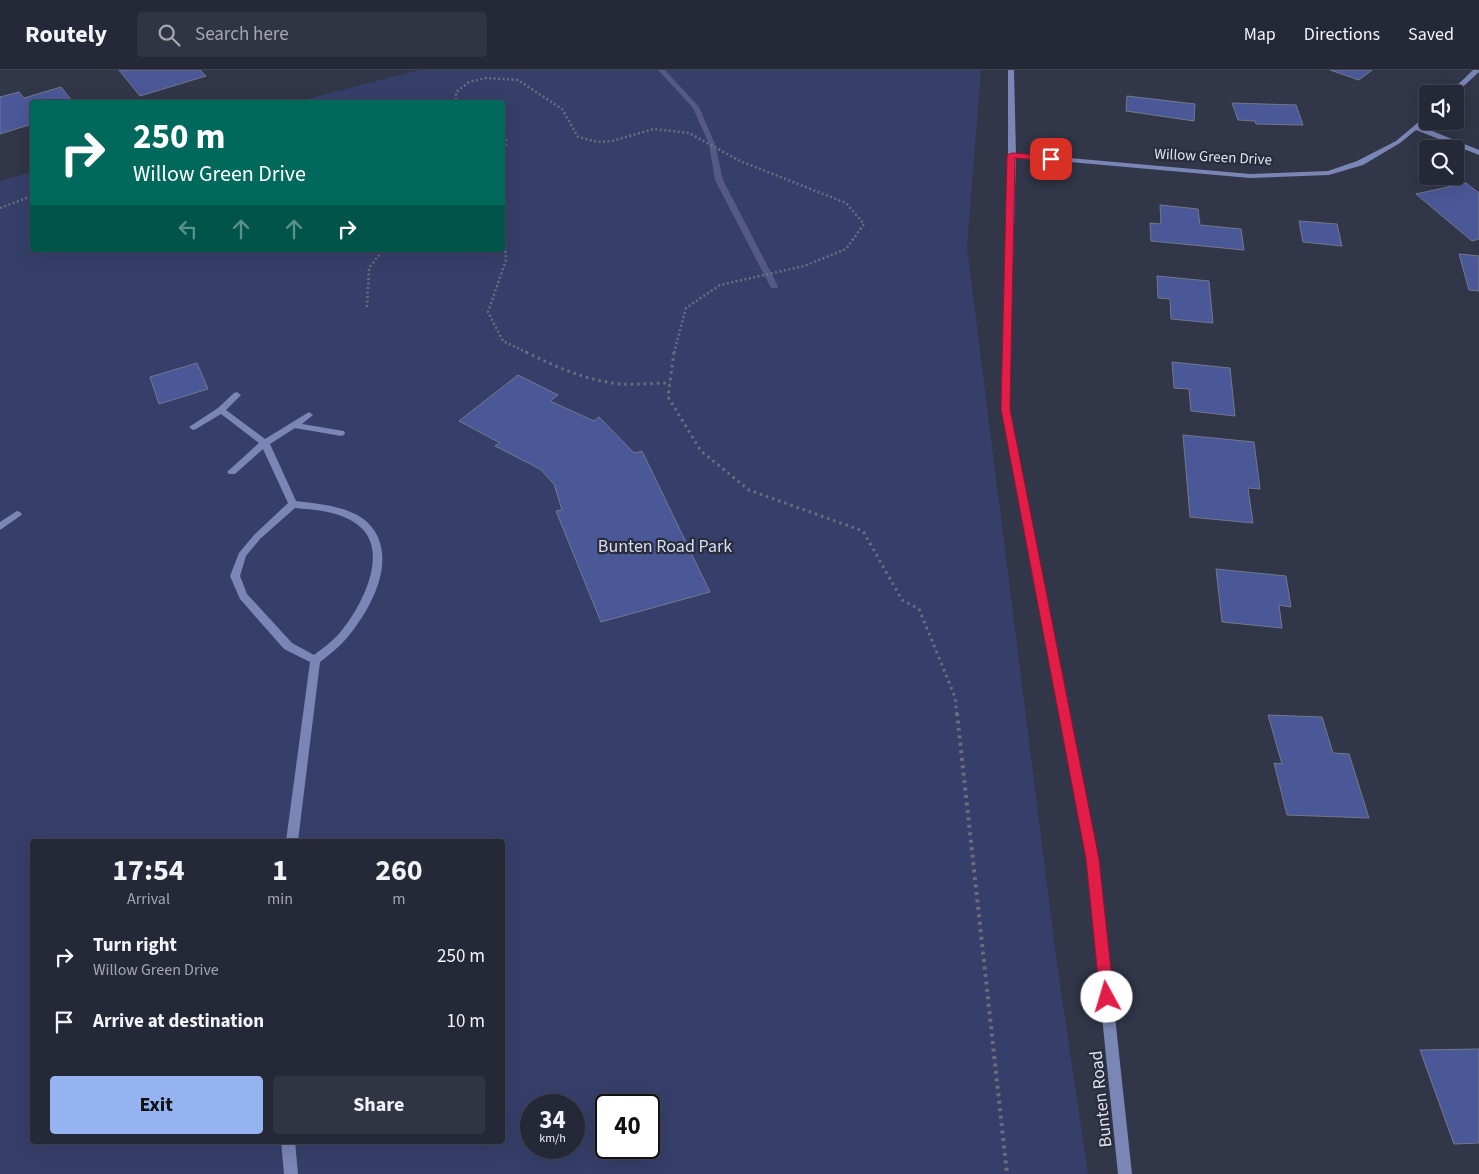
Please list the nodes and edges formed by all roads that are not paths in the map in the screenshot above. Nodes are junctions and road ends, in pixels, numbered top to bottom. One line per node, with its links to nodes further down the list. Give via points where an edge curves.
1 (1011, 70): 7 (street, Bunten Road)
2 (1476, 70): 3 (street)
3 (1460, 85)
4 (1419, 125): 5 (street, Willow Green Drive)
5 (1416, 128): 6 (street); 7 (street, Willow Green Drive, via 1360,163 1329,173 1250,176)
6 (1479, 153)
7 (1012, 155): 23 (street, Bunten Road, via 1006,409 1092,859)
8 (237, 395): 9 (street)
9 (221, 410): 12 (street); 14 (street)
10 (310, 415): 11 (street)
11 (294, 425): 13 (street); 14 (street)
12 (193, 427)
13 (341, 433)
14 (265, 443): 15 (street); 16 (street)
15 (232, 472)
16 (293, 504): 19 (street, via 242,555 235,576 243,596 288,646); 19 (street, via 332,510 361,523 375,537 378,552 376,572 362,610 343,635)
17 (17, 514): 18 (street)
18 (0, 527)
19 (315, 660): 20 (street)
20 (292, 839)
21 (288, 1144): 22 (street)
22 (291, 1174)
23 (1125, 1174)

